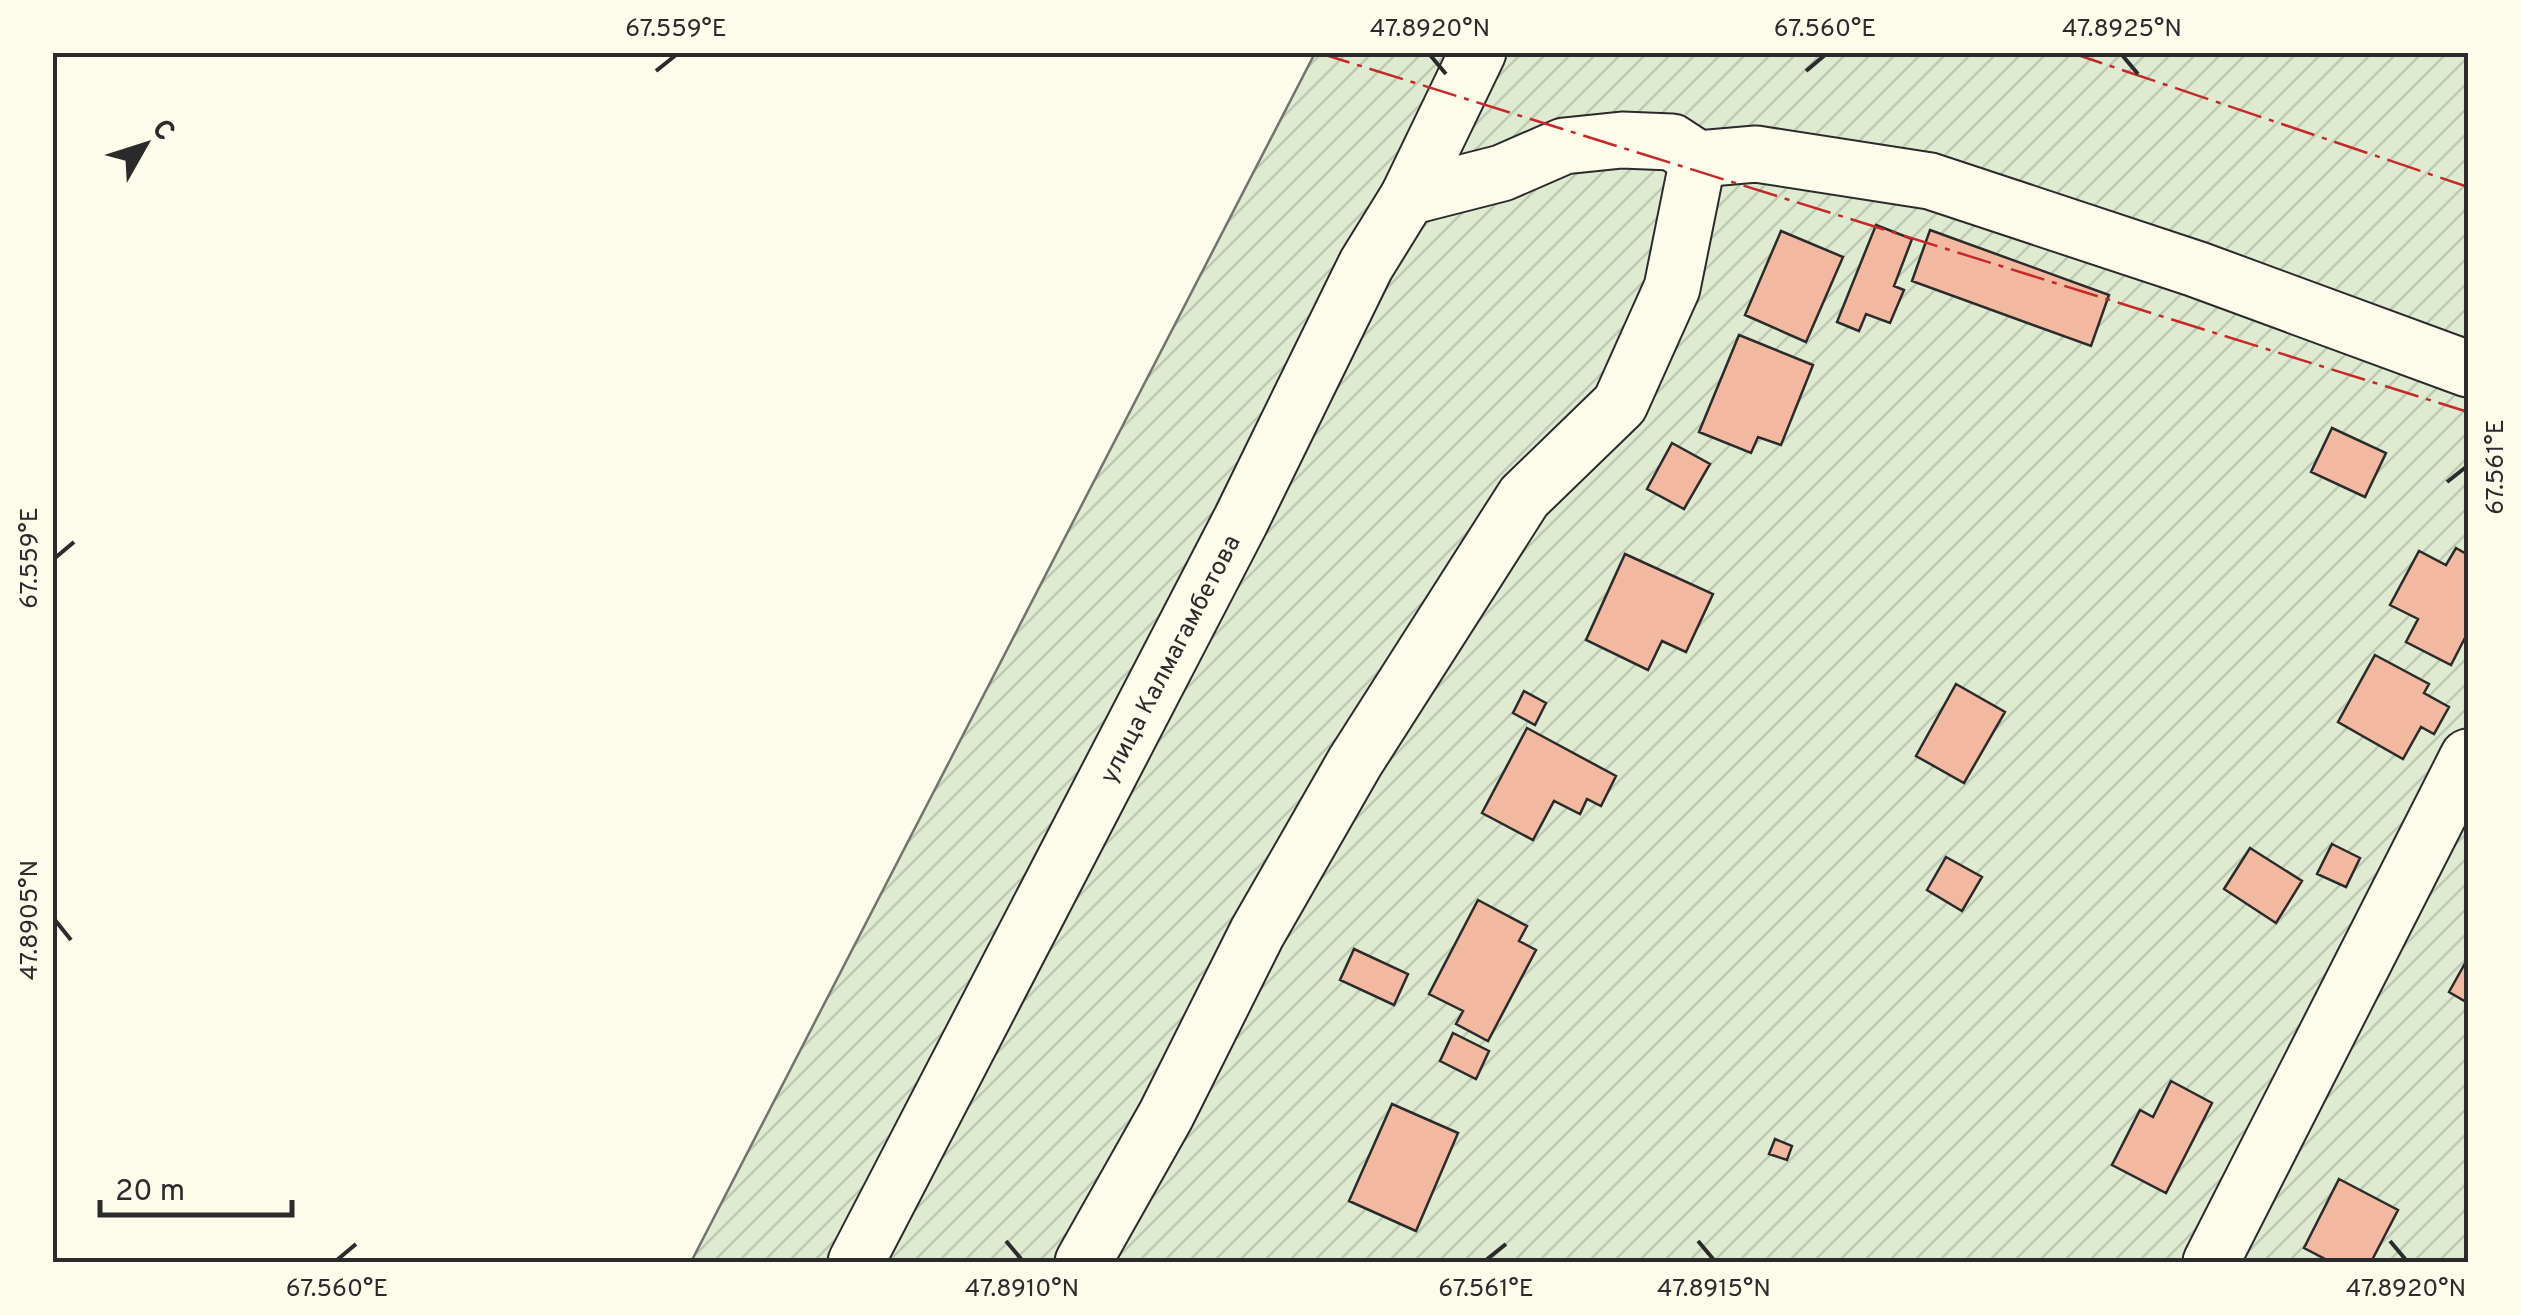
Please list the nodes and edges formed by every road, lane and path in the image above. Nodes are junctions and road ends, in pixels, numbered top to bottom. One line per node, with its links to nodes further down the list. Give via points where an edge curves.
1 (1478, 52): 3 (street, улица Калмагамбетова)
2 (1698, 159): 3 (street, via 1672,142 1564,146 1502,172); 4 (street, via 1756,154 1930,181); 7 (street, via 1672,288 1620,404 1524,497 1354,762)
3 (1408, 197): 6 (street, улица Калмагамбетова, via 1366,265)
4 (2468, 369)
5 (2468, 757): 8 (street)
6 (856, 1262)
7 (1084, 1262)
8 (2210, 1262)

